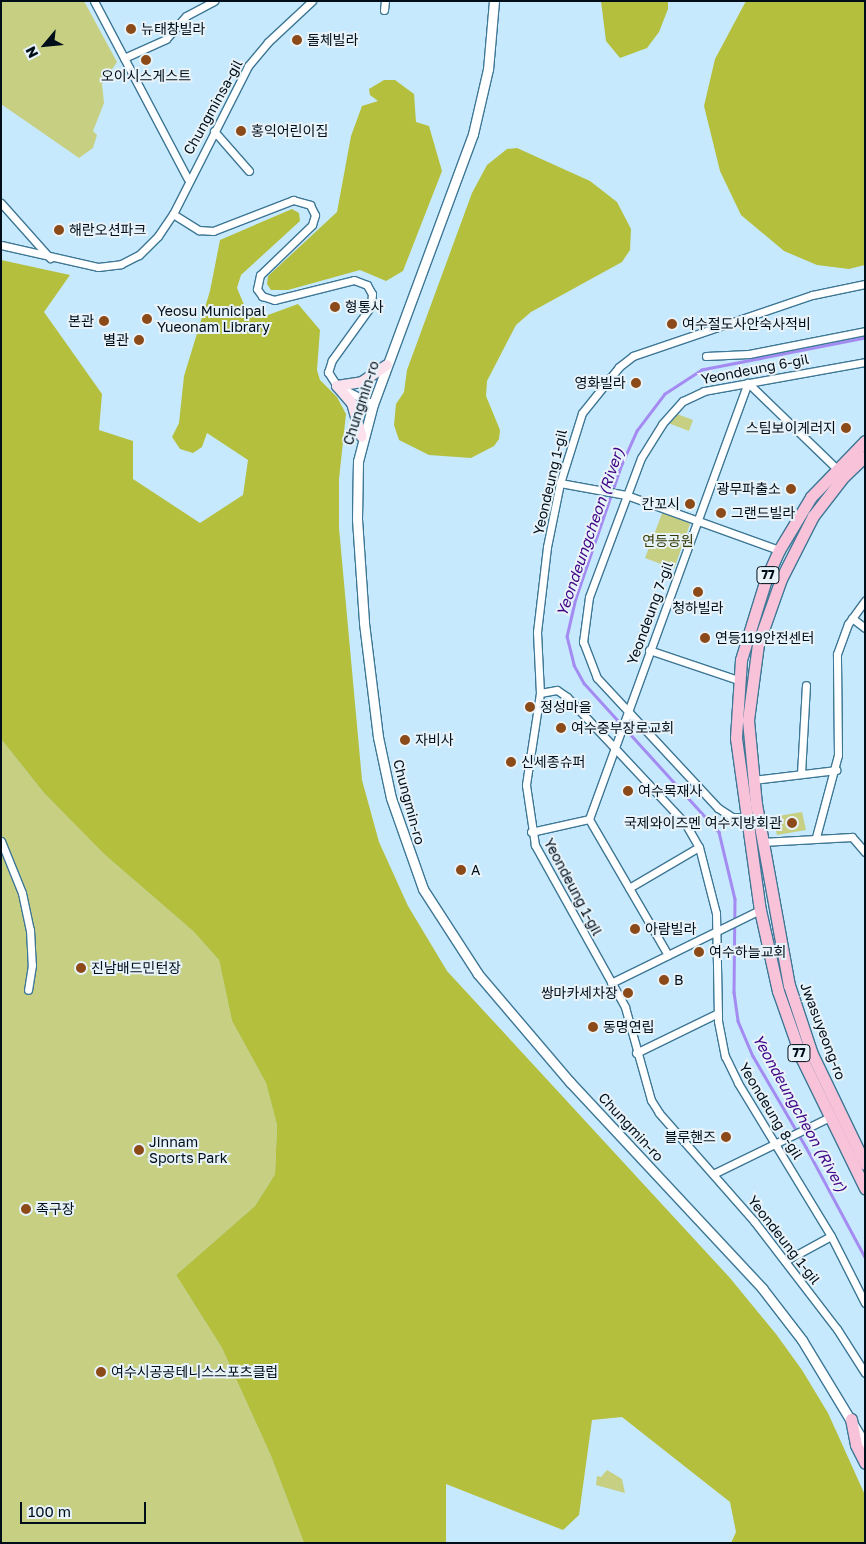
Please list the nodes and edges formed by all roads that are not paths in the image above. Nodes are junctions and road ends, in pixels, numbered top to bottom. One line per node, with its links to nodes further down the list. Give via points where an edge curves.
1 (94, 1): 7 (street)
2 (214, 1): 7 (street, via 186,16 166,39)
3 (312, 1): 8 (street, Chungminsa-gil, via 257,54)
4 (386, 1): 6 (street)
5 (494, 1): 19 (street, Chungmin-ro, via 488,69 473,134)
6 (384, 10)
7 (124, 58): 10 (street)
8 (214, 131): 9 (street); 10 (street, Chungminsa-gil)
9 (249, 171)
10 (188, 179): 12 (street, Chungminsa-gil)
11 (1, 203): 14 (street)
12 (173, 214): 14 (street, Chungminsa-gil, via 148,247 121,264 92,267); 21 (street, via 199,230 212,231 293,200 310,205 314,215 312,225 260,274 257,287 262,296 274,300 357,280 368,285 372,294 371,306 329,365 329,376)
13 (1, 244): 14 (street, Chungminsa-gil)
14 (50, 258)
15 (865, 284): 27 (street, Yeondeung 1-gil, via 812,296 630,358 582,413)
16 (865, 331): 17 (street, Yeondeung 6-gil, via 749,354)
17 (706, 356)
18 (865, 362): 20 (street, Yeondeung 6-gil)
19 (387, 365): 21 (main road, via 358,383); 22 (street, Chungmin-ro)
20 (748, 382): 26 (street); 28 (street, Yeondeung 6-gil, via 697,393 679,404 646,447); 29 (street, Yeondeung 7-gil)
21 (337, 386): 22 (street); 23 (main road, via 352,403)
22 (373, 404): 23 (street, Chungmin-ro)
23 (362, 437): 69 (street, Chungmin-ro, via 357,519 364,623 378,737 398,821 423,889 465,956 497,998 779,1309)
24 (865, 440): 26 (main road, Jwasuyeong-ro / 77)
25 (865, 456): 42 (main road, Jwasuyeong-ro / 77, via 844,476 813,516 792,553 769,608 754,664 748,703)
26 (836, 468): 30 (main road, Jwasuyeong-ro / 77, via 811,496)
27 (560, 482): 28 (street); 37 (street, Yeondeung 1-gil, via 547,547 538,632)
28 (626, 495): 29 (street); 38 (street, Yeondeung 6-gil, via 590,593 583,634 592,671)
29 (697, 521): 30 (street); 34 (street, Yeondeung 7-gil)
30 (779, 550): 35 (main road, Jwasuyeong-ro / 77, via 756,606)
31 (865, 601): 32 (street)
32 (852, 618): 33 (street); 40 (street, via 843,633 836,663 839,744)
33 (865, 628)
34 (649, 650): 35 (street); 38 (street, Yeondeung 7-gil)
35 (738, 680): 44 (main road, Jwasuyeong-ro / 77, via 736,738)
36 (806, 685): 41 (street)
37 (540, 694): 39 (street, Yeondeung 8-gil, via 553,690 563,694); 46 (street, Yeondeung 1-gil, via 528,754 526,785)
38 (626, 710): 39 (street, Yeondeung 7-gil); 44 (street, Yeondeung 6-gil, via 718,808 732,817)
39 (614, 748): 45 (street); 50 (street, Yeondeung 8-gil, via 685,823)
40 (836, 770): 41 (street); 47 (street)
41 (801, 774): 42 (street)
42 (753, 780): 43 (main road, Jwasuyeong-ro / 77)
43 (756, 804): 44 (main road); 49 (main road, Jwasuyeong-ro / 77)
44 (744, 812): 53 (main road, Jwasuyeong-ro / 77)
45 (589, 819): 46 (street); 52 (street)
46 (531, 832): 56 (street, Yeondeung 1-gil, via 541,859)
47 (816, 838): 49 (street); 51 (street, via 854,838)
48 (1, 841): 57 (street, via 22,893 30,930 32,965)
49 (762, 842): 60 (main road, Jwasuyeong-ro / 77, via 791,993)
50 (699, 847): 52 (street); 54 (street, Yeondeung 8-gil, via 710,882)
51 (865, 852)
52 (629, 888): 55 (street)
53 (758, 911): 54 (street); 60 (main road, Jwasuyeong-ro / 77, via 786,1021)
54 (717, 931): 55 (street); 58 (street, Yeondeung 8-gil)
55 (668, 955): 56 (street)
56 (611, 983): 59 (street, Yeondeung 1-gil, via 628,1016)
57 (28, 990)
58 (718, 1013): 59 (street); 61 (street, Yeondeung 8-gil, via 725,1056)
59 (636, 1053): 63 (street, Yeondeung 1-gil, via 644,1086 659,1113)
60 (834, 1114): 61 (street); 62 (main road, Jwasuyeong-ro / 77); 64 (main road, Jwasuyeong-ro / 77)
61 (775, 1144): 63 (street); 65 (street, Yeondeung 8-gil)
62 (865, 1164)
63 (713, 1174): 66 (street, Yeondeung 1-gil)
64 (865, 1188)
65 (831, 1236): 66 (street); 67 (street, Yeondeung 8-gil)
66 (785, 1261): 68 (street, Yeondeung 1-gil, via 837,1329)
67 (865, 1303)
68 (865, 1373)
69 (851, 1419): 70 (street, Chungmin-ro); 71 (main road, via 854,1439)
70 (865, 1444)
71 (865, 1463)

